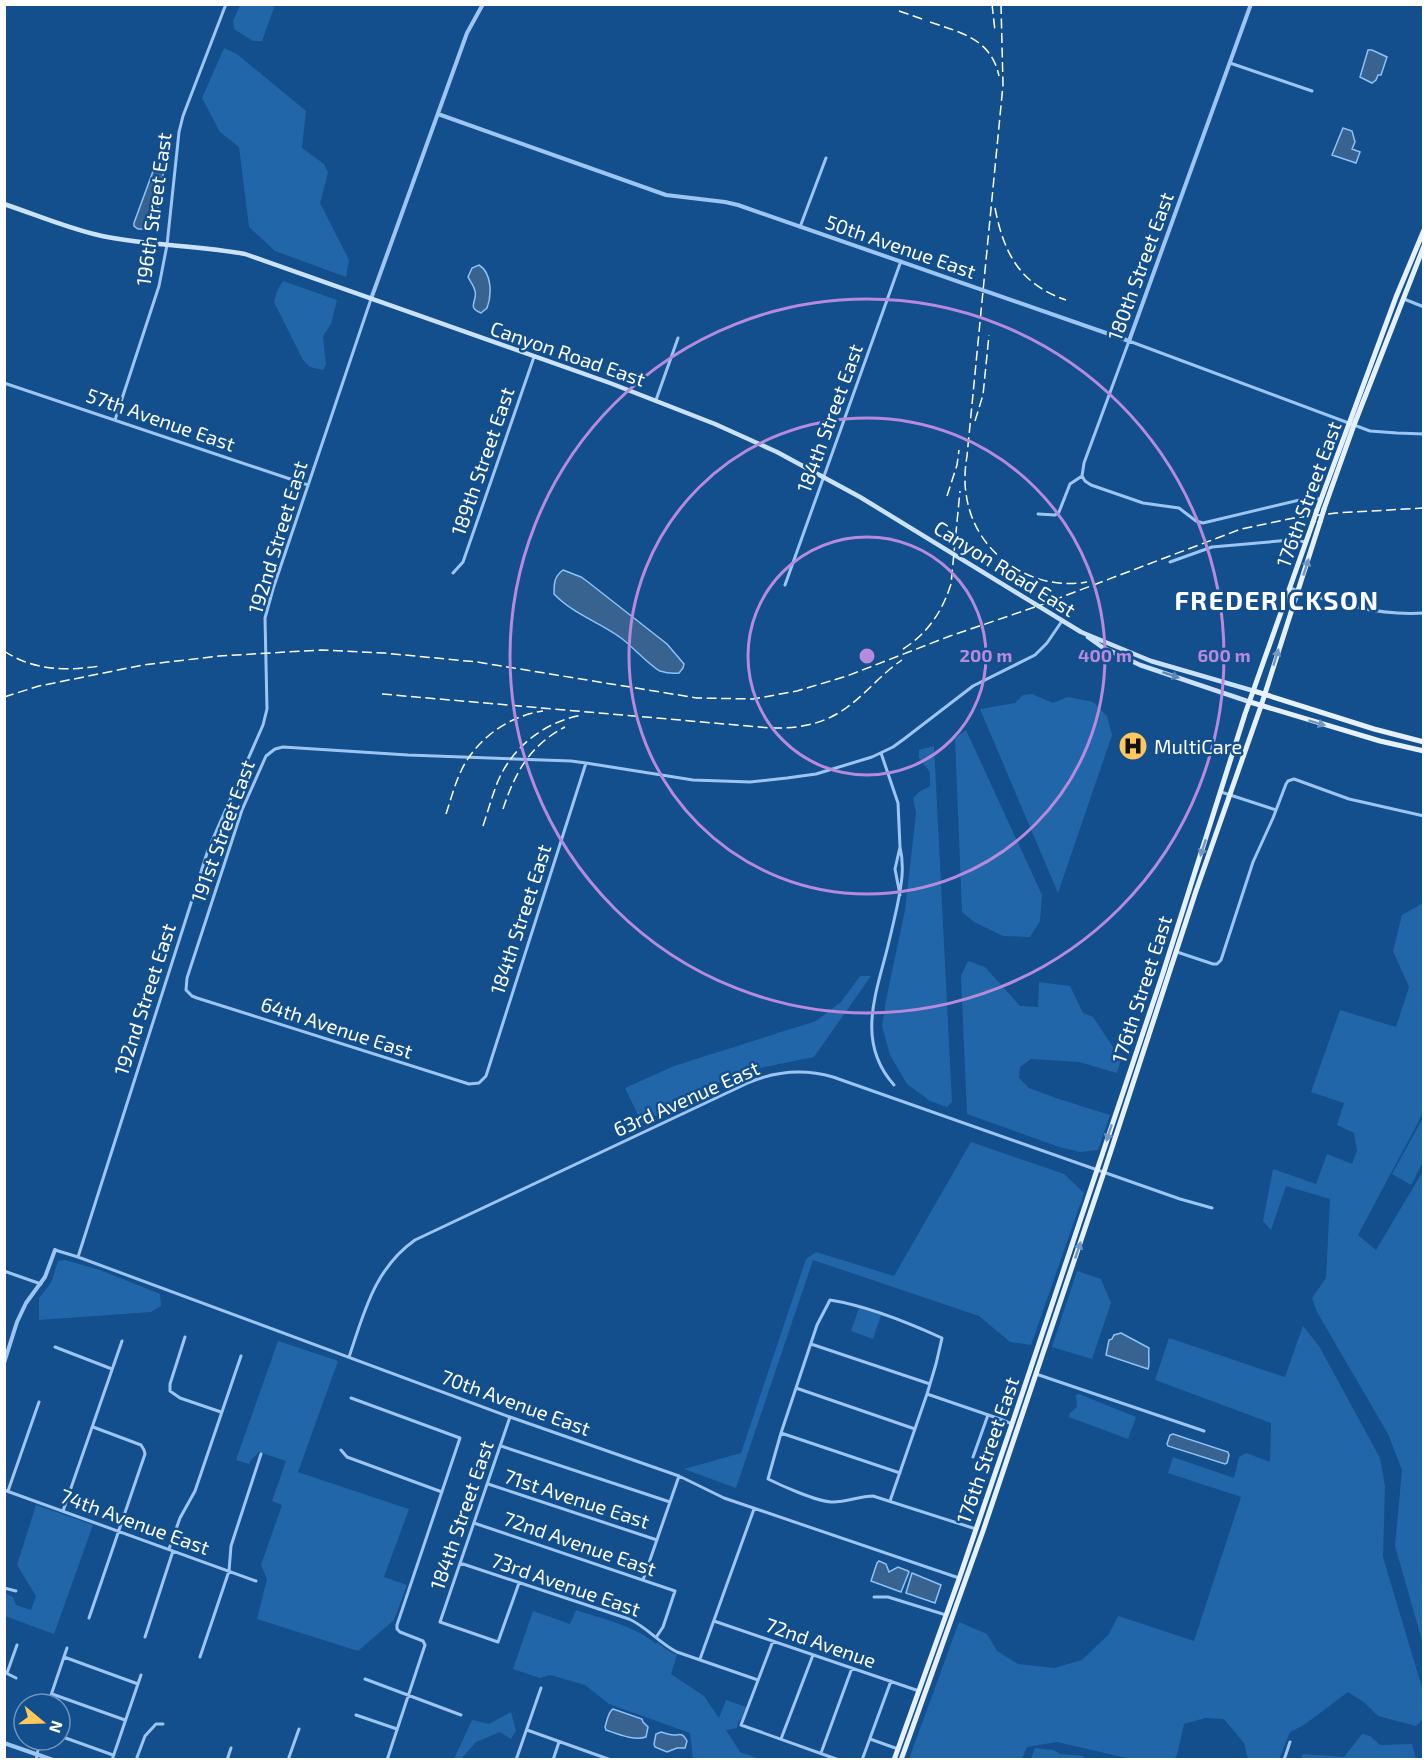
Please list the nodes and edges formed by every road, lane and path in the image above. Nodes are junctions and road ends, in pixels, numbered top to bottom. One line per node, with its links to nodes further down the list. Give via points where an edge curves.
1 (226, 4): 11 (street, 196th Street East, via 179,132)
2 (483, 4): 6 (street, 192nd Street East, via 467,33)
3 (1251, 4): 4 (street, 180th Street East)
4 (1230, 63): 5 (street); 18 (street, 180th Street East)
5 (1312, 91)
6 (438, 114): 9 (street, 50th Avenue East, via 653,191 731,204); 15 (street, 192nd Street East)
7 (826, 159): 9 (street)
8 (4, 204): 11 (main road, Canyon Road East, via 100,236)
9 (800, 227): 13 (street, 50th Avenue East)
10 (1424, 230): 12 (main road, 176th Street East)
11 (167, 245): 15 (main road, Canyon Road East, via 245,254); 22 (street, 196th Street East, via 153,304)
12 (1420, 247): 14 (main road, 176th Street East); 23 (main road, 176th Street East, via 1396,297)
13 (901, 261): 18 (street, 50th Avenue East); 25 (street, 184th Street East)
14 (1402, 299): 16 (street); 23 (main road, 176th Street East)
15 (371, 300): 19 (main road, Canyon Road East); 27 (street, 192nd Street East)
16 (1424, 307)
17 (678, 338): 21 (street)
18 (1129, 341): 23 (street, 50th Avenue East); 26 (street, 180th Street East)
19 (534, 357): 21 (main road, Canyon Road East); 34 (street, 189th Street East, via 462,562)
20 (4, 383): 22 (street, 57th Avenue East)
21 (656, 400): 25 (main road, Canyon Road East, via 746,438)
22 (115, 420): 27 (street, 57th Avenue East)
23 (1352, 424): 24 (street, 50th Avenue East, via 1370,431); 28 (main road, 176th Street East); 29 (main road, 176th Street East)
24 (1424, 434)
25 (823, 477): 35 (street, 184th Street East); 39 (main road, Canyon Road East)
26 (1082, 477): 28 (street, via 1092,485 1143,502 1179,508 1196,521 1206,523 1308,498); 30 (street, 180th Street East, via 1070,484 1059,512)
27 (308, 485): 67 (street, 192nd Street East, via 265,618 267,709 263,725 208,850)
28 (1322, 499): 29 (main road, 176th Street East)
29 (1321, 510): 31 (main road, 176th Street East, bridge)
30 (1038, 514)
31 (1316, 522): 32 (main road, 176th Street East); 37 (main road, 176th Street East, one-way to 31)
32 (1306, 542): 33 (street, via 1212,547); 36 (main road, 176th Street East)
33 (1170, 562)
34 (453, 573)
35 (785, 585)
36 (1290, 588): 37 (street); 41 (main road, 176th Street East)
37 (1298, 591): 38 (street, via 1376,611); 42 (main road, 176th Street East, one-way to 37)
38 (1424, 613)
39 (1062, 621): 40 (main road, Canyon Road East); 47 (street, via 1035,655 973,686)
40 (1081, 632): 41 (main road, Canyon Road East, via 1151,661); 43 (main road, Canyon Road East, one-way to 43, via 1140,665)
41 (1254, 691): 42 (main road, Canyon Road East); 43 (main road, 176th Street East)
42 (1264, 694): 44 (main road, 176th Street East); 45 (main road, Canyon Road East)
43 (1250, 702): 44 (main road, Canyon Road East); 49 (main road, 176th Street East)
44 (1261, 706): 46 (main road, Canyon Road East, one-way to 46); 50 (main road, 176th Street East)
45 (1424, 742)
46 (1424, 751)
47 (881, 753): 48 (street, via 816,774 750,782 693,780); 53 (street, via 898,803)
48 (586, 763): 58 (street, 191st Street East, via 280,747 270,752 242,810); 59 (street, 184th Street East, via 486,1076)
49 (1221, 792): 50 (street); 55 (main road, 176th Street East, one-way to 55)
50 (1229, 795): 51 (street); 56 (main road, 176th Street East)
51 (1276, 810): 52 (street, via 1286,784 1294,780 1349,799); 56 (street, via 1253,862 1222,958 1213,964)
52 (1424, 816)
53 (900, 847): 54 (street); 54 (street, via 895,869)
54 (900, 895): 60 (street, via 874,996 871,1025 879,1060)
55 (1172, 946): 57 (main road); 61 (main road, 176th Street East)
56 (1177, 952): 57 (main road, 176th Street East)
57 (1169, 978): 62 (main road, 176th Street East)
58 (186, 990): 59 (street, 64th Avenue East, via 197,998 469,1084)
59 (480, 1082)
60 (894, 1085)
61 (1124, 1088): 62 (main road); 63 (main road, 176th Street East, one-way to 63)
62 (1123, 1114): 64 (main road, 176th Street East)
63 (1097, 1170): 64 (street, 63rd Avenue East); 70 (main road, 176th Street East); 77 (street, 63rd Avenue East, via 833,1077 804,1072 773,1074 415,1240 396,1255 377,1281)
64 (1104, 1172): 65 (street, 63rd Avenue East); 75 (main road, 176th Street East, one-way to 64)
65 (1212, 1208)
66 (55, 1250): 67 (street, 70th Avenue East); 69 (street)
67 (78, 1257): 77 (street, 70th Avenue East)
68 (4, 1271): 69 (street)
69 (41, 1284): 78 (street, via 21,1312)
70 (1046, 1322): 75 (main road); 89 (main road, 176th Street East)
71 (185, 1337): 86 (street, via 170,1389 176,1396)
72 (122, 1341): 79 (street)
73 (811, 1344): 81 (street); 81 (street, via 830,1300 915,1325 942,1338); 82 (street)
74 (55, 1347): 79 (street)
75 (1045, 1347): 80 (main road, 176th Street East)
76 (242, 1356): 86 (street)
77 (348, 1357): 88 (street, 70th Avenue East)
78 (4, 1363)
79 (112, 1369): 90 (street)
80 (1036, 1374): 92 (street); 115 (main road, 176th Street East)
81 (930, 1384): 83 (street)
82 (796, 1388): 91 (street); 93 (street)
83 (927, 1394): 87 (street); 91 (street)
84 (351, 1398): 102 (street, via 460,1438)
85 (39, 1402): 101 (street)
86 (221, 1412): 111 (street)
87 (988, 1414): 89 (street); 97 (street)
88 (510, 1417): 94 (street, 184th Street East); 99 (street, 70th Avenue East)
89 (1012, 1424): 108 (main road, 176th Street East)
90 (93, 1427): 106 (street); 109 (street, via 137,1443 144,1450)
91 (915, 1429): 98 (street)
92 (1204, 1431)
93 (781, 1433): 98 (street); 103 (street, via 768,1479 831,1502 867,1496)
94 (500, 1446): 100 (street, 184th Street East); 104 (street)
95 (340, 1450): 102 (street, via 347,1457)
96 (261, 1454): 113 (street, via 231,1546)
97 (973, 1457)
98 (900, 1473): 103 (street)
99 (679, 1476): 104 (street); 105 (street, 70th Avenue East)
100 (487, 1484): 107 (street, 184th Street East); 110 (street, 71st Avenue East)
101 (6, 1490): 106 (street, 74th Avenue East)
102 (442, 1492): 144 (street, via 398,1622 400,1632 425,1645)
103 (890, 1501): 108 (street)
104 (670, 1502): 110 (street)
105 (754, 1509): 115 (street, 70th Avenue East); 123 (street)
106 (63, 1511): 109 (street, 74th Avenue East)
107 (474, 1523): 112 (street, 184th Street East); 114 (street, 72nd Avenue East)
108 (976, 1529): 115 (main road, 176th Street East)
109 (118, 1531): 111 (street, 74th Avenue East); 122 (street)
110 (657, 1540): 114 (street)
111 (171, 1550): 113 (street, 74th Avenue East); 125 (street)
112 (460, 1563): 117 (street, 73rd Avenue East); 117 (street, 184th Street East, via 440,1622 498,1641)
113 (229, 1571): 116 (street, 74th Avenue East); 130 (street)
114 (643, 1580): 124 (street, 72nd Avenue East, via 675,1591)
115 (963, 1580): 121 (main road, 176th Street East); 175 (main road, 176th Street East)
116 (256, 1581)
117 (519, 1583): 124 (street, 73rd Avenue East, via 629,1619)
118 (4, 1588): 119 (street)
119 (16, 1591)
120 (874, 1597): 121 (street, via 888,1597)
121 (946, 1615): 142 (main road, 176th Street East)
122 (89, 1618)
123 (714, 1621): 126 (street, 72nd Avenue); 132 (street)
124 (657, 1636): 132 (street, 73rd Avenue East, via 671,1649)
125 (145, 1638)
126 (772, 1641): 129 (street, 72nd Avenue); 138 (street)
127 (17, 1645): 134 (street)
128 (67, 1648): 131 (street)
129 (813, 1655): 133 (street, 72nd Avenue); 153 (street)
130 (200, 1657)
131 (64, 1658): 140 (street); 143 (street)
132 (700, 1659): 138 (street, 73rd Avenue East)
133 (852, 1668): 139 (street, 72nd Avenue); 161 (street)
134 (6, 1673): 136 (street)
135 (141, 1675): 140 (street)
136 (16, 1678)
137 (365, 1679): 144 (street)
138 (758, 1680): 153 (street, via 741,1725)
139 (891, 1681): 142 (street, 72nd Avenue); 154 (street)
140 (138, 1684): 148 (street)
141 (542, 1688): 152 (street)
142 (919, 1691): 160 (main road, 176th Street East)
143 (53, 1692)
144 (409, 1694): 146 (street); 151 (street)
145 (72, 1701): 148 (street)
146 (461, 1714)
147 (356, 1715): 151 (street)
148 (125, 1720): 163 (street)
149 (163, 1724): 166 (street, via 148,1731)
150 (299, 1729): 168 (street)
151 (397, 1729): 169 (street)
152 (526, 1730): 156 (street); 170 (street)
153 (781, 1739): 161 (street)
154 (870, 1739): 160 (street); 173 (street)
155 (72, 1741): 163 (street)
156 (559, 1742): 164 (street); 171 (street)
157 (1290, 1742): 176 (street)
158 (4, 1743): 162 (street)
159 (231, 1748): 167 (street)
160 (898, 1749): 174 (main road, 176th Street East)
161 (821, 1753): 172 (street)
162 (37, 1757): 165 (street)
163 (113, 1757)
164 (609, 1759)
165 (53, 1760)
166 (136, 1760)
167 (227, 1760)
168 (288, 1760)
169 (387, 1760)
170 (516, 1760)
171 (553, 1760)
172 (839, 1760)
173 (862, 1760)
174 (894, 1760)
175 (901, 1760)
176 (1284, 1760)

